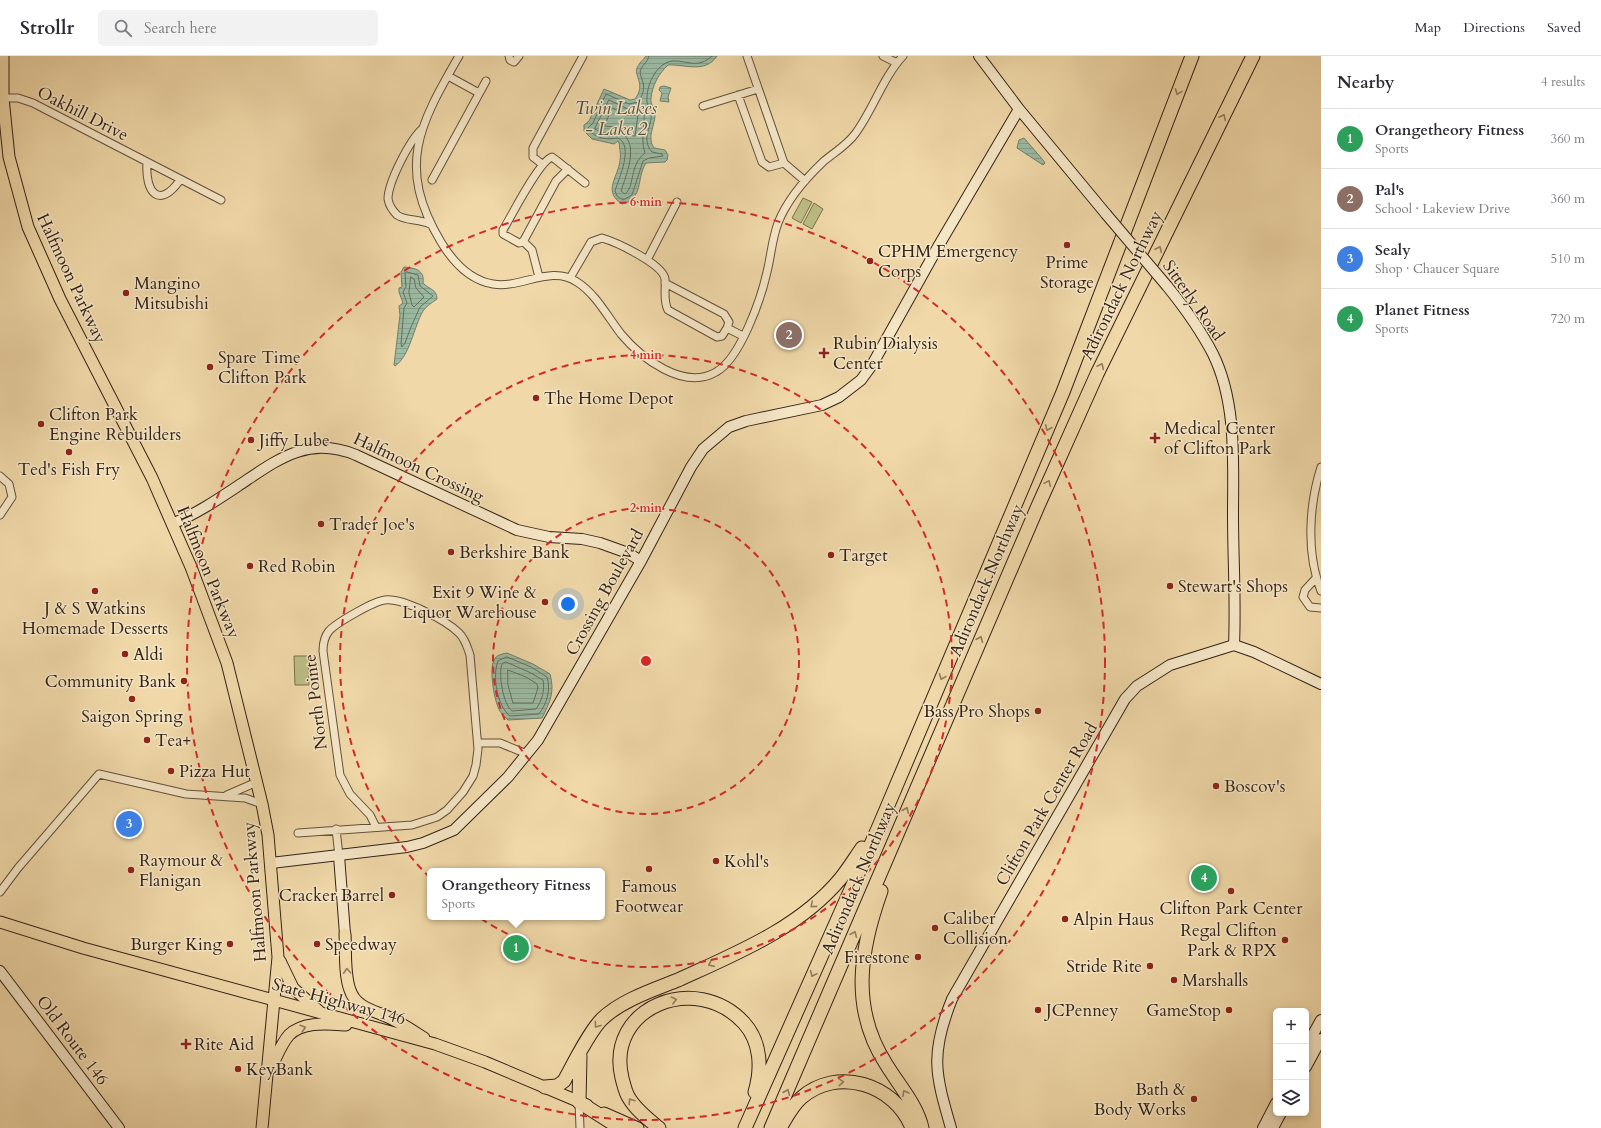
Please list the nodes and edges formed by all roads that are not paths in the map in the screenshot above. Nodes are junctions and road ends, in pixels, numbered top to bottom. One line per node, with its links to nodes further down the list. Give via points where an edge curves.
1 (3, 56): 17 (main road, Halfmoon Parkway)
2 (459, 56): 12 (street)
3 (509, 56): 4 (street, via 514,62)
4 (519, 56)
5 (583, 56): 23 (street, via 533,148 533,157)
6 (747, 56): 14 (street)
7 (883, 56): 11 (street)
8 (979, 56): 19 (street, Sitterly Road)
9 (1192, 56): 54 (highway, Adirondack Northway, one-way to 54, via 1064,392)
10 (1253, 56): 58 (highway, Adirondack Northway, one-way to 10, via 1094,381)
11 (900, 58): 27 (street, via 850,140)
12 (448, 76): 15 (street); 20 (street)
13 (486, 81): 15 (street)
14 (758, 89): 16 (street); 22 (street)
15 (479, 93): 26 (street)
16 (738, 95): 18 (street); 22 (street, via 762,162 769,167)
17 (2, 98): 21 (street, Oakhill Drive, via 18,98 33,104); 42 (main road, Halfmoon Parkway, via 9,158 32,240 152,478)
18 (703, 106)
19 (1019, 109): 43 (street, Crossing Boulevard, via 861,380 848,392 822,405 746,421 719,434 703,449 690,467); 47 (street, Sitterly Road, bridge, via 1167,286 1195,323 1213,355 1227,398 1230,420 1234,480)
20 (424, 127): 31 (street, via 417,148 416,171 419,194); 31 (street, via 406,151 389,192 388,201 400,217 418,219)
21 (147, 163): 25 (street, Oakhill Drive); 25 (street, via 148,182 155,194 168,194)
22 (784, 163): 27 (street)
23 (542, 164): 24 (street, via 552,158); 32 (street, via 503,231 504,235 519,244)
24 (568, 169): 28 (street); 32 (street, via 556,181)
25 (180, 180): 29 (street, Oakhill Drive)
26 (432, 180)
27 (805, 181): 38 (street, via 784,210 778,224 764,285)
28 (585, 183)
29 (221, 200)
30 (677, 202): 33 (street)
31 (430, 224): 34 (street, via 452,259 480,281 502,285)
32 (524, 241): 34 (street, via 532,250)
33 (647, 260): 35 (street, via 600,238 589,245); 36 (street, via 662,273)
34 (539, 277): 35 (street, via 552,275)
35 (570, 278): 38 (street, via 596,300 629,343 672,373 684,377 714,374 731,359)
36 (665, 282): 37 (street, via 724,314 729,322); 37 (street, via 668,310 717,337 722,336)
37 (727, 328): 38 (street)
38 (743, 336)
39 (1321, 467): 44 (street, via 1314,496 1311,526)
40 (0, 476): 41 (street, via 9,484 12,496)
41 (0, 515)
42 (172, 524): 43 (street, Halfmoon Crossing, via 189,517 286,455 302,449 329,447 356,454 517,530 550,537 600,542 628,553); 51 (main road, Halfmoon Parkway, via 191,566 226,663)
43 (640, 561): 50 (street, Crossing Boulevard, via 562,700)
44 (1316, 578): 45 (street); 46 (street, via 1303,596 1310,607)
45 (1321, 591)
46 (1321, 608)
47 (1234, 645): 48 (street); 91 (street, Clifton Park Center Road, via 1170,665 1137,686 1125,699 954,996 942,1025 936,1060)
48 (1321, 684)
49 (478, 744): 50 (street, via 500,743); 55 (street, North Pointe, via 473,776 447,810 424,822 391,827); 55 (street, North Pointe, via 470,655 459,632 437,618 393,600 383,600 358,611 335,626 324,640 323,651 338,764 344,785 370,815)
50 (527, 754): 59 (street, Crossing Boulevard, via 508,777 454,830 423,843)
51 (257, 782): 52 (street); 53 (main road, Halfmoon Parkway)
52 (223, 796): 53 (street, via 245,798); 61 (street, via 186,794 99,774)
53 (262, 804): 60 (main road, Halfmoon Parkway)
54 (880, 824): 73 (highway, one-way to 73, via 841,878 810,908 781,929 746,948 614,1010 596,1026); 86 (highway, Adirondack Northway, one-way to 86)
55 (376, 826): 56 (street, North Pointe)
56 (336, 829): 57 (street, North Pointe); 59 (street)
57 (298, 833)
58 (891, 846): 87 (highway, Adirondack Northway, one-way to 58); 90 (highway, one-way to 58, via 907,1096 875,1044 865,1011 862,987 863,952 869,923 885,878)
59 (339, 856): 60 (street, Crossing Boulevard); 63 (street)
60 (271, 863): 64 (main road, Halfmoon Parkway)
61 (0, 892)
62 (0, 922): 66 (main road, State Highway 146)
63 (345, 934): 71 (main road, one-way to 63, via 355,1001 348,982)
64 (278, 957): 66 (main road, Halfmoon Parkway); 67 (main road, via 289,983)
65 (0, 971): 80 (street, Old Route 146)
66 (275, 1002): 67 (main road, State Highway 146); 75 (main road, Halfmoon Parkway)
67 (322, 1014): 69 (main road, State Highway 146)
68 (1321, 1020): 72 (street)
69 (362, 1025): 71 (main road, State Highway 146); 75 (main road, one-way to 69, via 289,1036 296,1030 324,1024)
70 (1321, 1039): 74 (street)
71 (435, 1044): 76 (main road, State Highway 146)
72 (1308, 1044)
73 (580, 1054): 76 (highway, via 564,1081 557,1086); 77 (highway)
74 (1309, 1061)
75 (267, 1076): 81 (main road, Halfmoon Parkway)
76 (545, 1087): 77 (main road, State Highway 146)
77 (579, 1102): 82 (street); 83 (highway); 84 (main road, State Highway 146)
78 (1273, 1108): 92 (street)
79 (1279, 1116): 93 (street)
80 (118, 1127)
81 (262, 1128)
82 (580, 1128)
83 (620, 1128)
84 (638, 1128)
85 (659, 1128): 86 (highway, one-way to 86, via 628,1098 620,1069 624,1041 636,1020 654,1007 678,998 708,1000 731,1010 748,1028 756,1046 759,1065)
86 (744, 1128)
87 (772, 1128)
88 (780, 1128): 89 (highway, one-way to 89, via 801,1098 820,1087 846,1082 873,1087 888,1095 899,1106)
89 (912, 1128)
90 (922, 1128)
91 (951, 1128)
92 (1262, 1128)
93 (1273, 1128)

